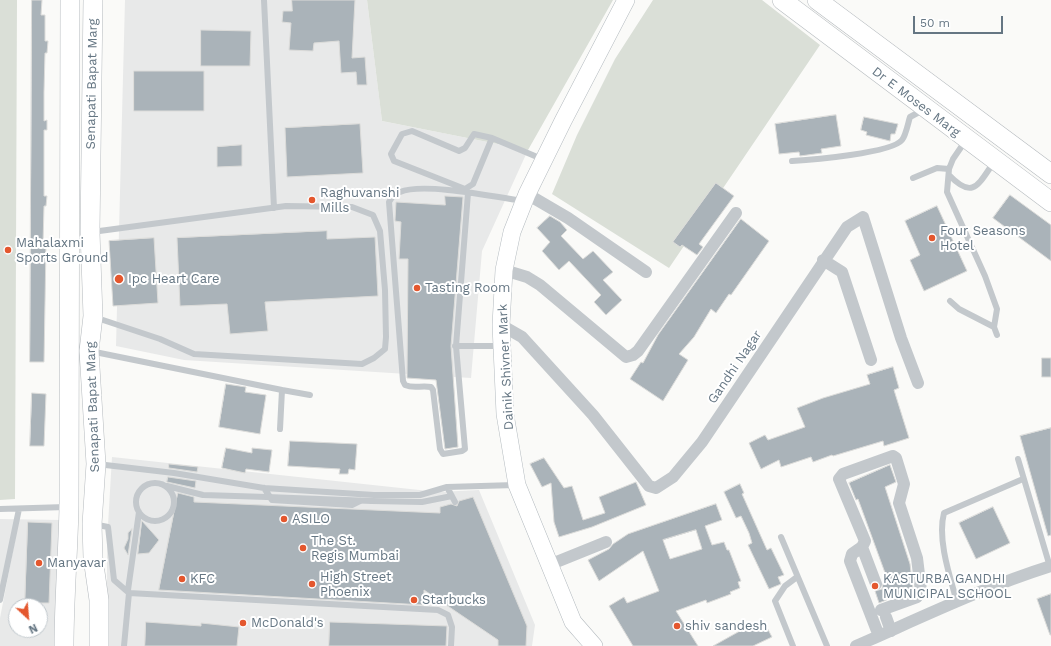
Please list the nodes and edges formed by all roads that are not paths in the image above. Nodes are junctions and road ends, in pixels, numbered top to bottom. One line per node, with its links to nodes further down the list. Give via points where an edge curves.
1 (70, 0): 50 (main road, Senapati Bapat Marg)
2 (93, 0): 23 (main road, Senapati Bapat Marg)
3 (264, 0): 21 (lane)
4 (626, 0): 12 (main road, Dainik Shivner Mark)
5 (782, 0): 8 (main road, Dr E Moses Marg)
6 (817, 0): 7 (main road, Dr E Moses Marg)
7 (836, 14): 8 (main road); 16 (main road, Dr E Moses Marg)
8 (823, 30): 9 (main road, Dr E Moses Marg)
9 (926, 108): 11 (main road, Dr E Moses Marg); 13 (lane, via 910,117 902,140 891,147 833,158)
10 (492, 138): 10 (lane, via 474,134 465,148 459,151 409,131 402,134 391,154 394,161 465,189 473,184); 12 (lane)
11 (966, 140): 14 (main road, Dr E Moses Marg); 15 (lane, via 953,160)
12 (544, 160): 19 (main road, Dainik Shivner Mark)
13 (792, 161)
14 (995, 161): 15 (lane, via 981,180 972,187 959,185); 20 (main road, Dr E Moses Marg)
15 (949, 172): 17 (lane, via 937,168); 30 (lane, via 949,198 985,276 997,309)
16 (1051, 174)
17 (913, 178)
18 (468, 193): 19 (lane); 32 (lane); 32 (lane, via 408,189 393,195 389,202 403,346 401,368 405,385 411,388 430,386 433,390 440,449 443,454 465,449)
19 (525, 198): 25 (main road, Dainik Shivner Mark, via 512,232); 26 (street, via 568,218)
20 (1051, 202)
21 (274, 208): 23 (lane); 28 (lane, via 352,207 373,215 380,231 386,337 385,349 374,358 362,364 194,354 160,339)
22 (736, 213): 25 (street, via 638,351 626,357 540,285 527,277)
23 (90, 232): 28 (main road, Senapati Bapat Marg)
24 (823, 260): 29 (street, Gandhi Nagar, via 702,442 673,478 656,488 649,486 593,415 522,337); 35 (street, via 842,272); 36 (street, Gandhi Nagar, via 847,227 863,216 901,338)
25 (504, 270): 29 (main road, Dainik Shivner Mark)
26 (646, 272)
27 (950, 302): 30 (lane)
28 (93, 316): 34 (main road, Senapati Bapat Marg)
29 (501, 325): 33 (main road, Dainik Shivner Mark)
30 (994, 327): 31 (lane)
31 (997, 335)
32 (456, 346): 33 (lane)
33 (502, 346): 43 (main road, Dainik Shivner Mark, via 505,414)
34 (89, 350): 37 (lane); 41 (main road, Senapati Bapat Marg)
35 (871, 360)
36 (918, 383)
37 (282, 390): 38 (lane); 39 (lane)
38 (310, 395)
39 (280, 429)
40 (1018, 459): 42 (lane)
41 (96, 464): 46 (lane, via 174,473); 54 (main road, Senapati Bapat Marg)
42 (1023, 479): 61 (lane); 66 (lane, via 944,513 941,523 943,543)
43 (517, 485): 45 (lane); 60 (main road, Dainik Shivner Mark)
44 (167, 486): 48 (lane, bridge, via 203,494 267,497 422,502); 53 (lane, via 154,482 142,488 136,499); 53 (lane, via 174,497 170,514 154,521 148,520)
45 (447, 487): 47 (lane, via 420,495); 48 (lane)
46 (264, 488): 47 (lane); 47 (lane, via 272,500 352,505)
47 (374, 495)
48 (452, 496): 49 (lane)
49 (455, 502)
50 (69, 507): 52 (lane); 58 (main road, Senapati Bapat Marg)
51 (0, 509): 52 (lane)
52 (19, 509): 65 (lane)
53 (139, 512): 64 (lane)
54 (92, 524): 59 (main road, Senapati Bapat Marg); 64 (lane, via 108,527 114,580)
55 (781, 537): 62 (lane)
56 (606, 542): 60 (street)
57 (862, 547): 63 (street); 69 (street, via 865,541 840,477 894,456 904,484 899,503 917,558 921,591 917,597 883,614); 70 (street, via 852,554 850,561)
58 (68, 552): 72 (main road, Senapati Bapat Marg, via 64,596); 73 (main road, via 76,587)
59 (93, 558): 74 (main road); 75 (main road, Senapati Bapat Marg, via 99,600)
60 (549, 565): 78 (main road, Dainik Shivner Mark, via 573,622)
61 (1050, 566): 66 (street)
62 (797, 577): 79 (lane, via 775,600); 80 (lane)
63 (876, 584)
64 (129, 593): 76 (lane); 77 (lane, via 438,610 448,615 452,627)
65 (0, 600)
66 (957, 602): 68 (street)
67 (916, 605): 68 (street)
68 (922, 618): 69 (street)
69 (891, 631): 70 (street)
70 (879, 636): 71 (street)
71 (864, 644)
72 (64, 646)
73 (77, 646)
74 (88, 646)
75 (99, 646)
76 (124, 646)
77 (451, 646)
78 (594, 646)
79 (793, 646)
80 (827, 646)

